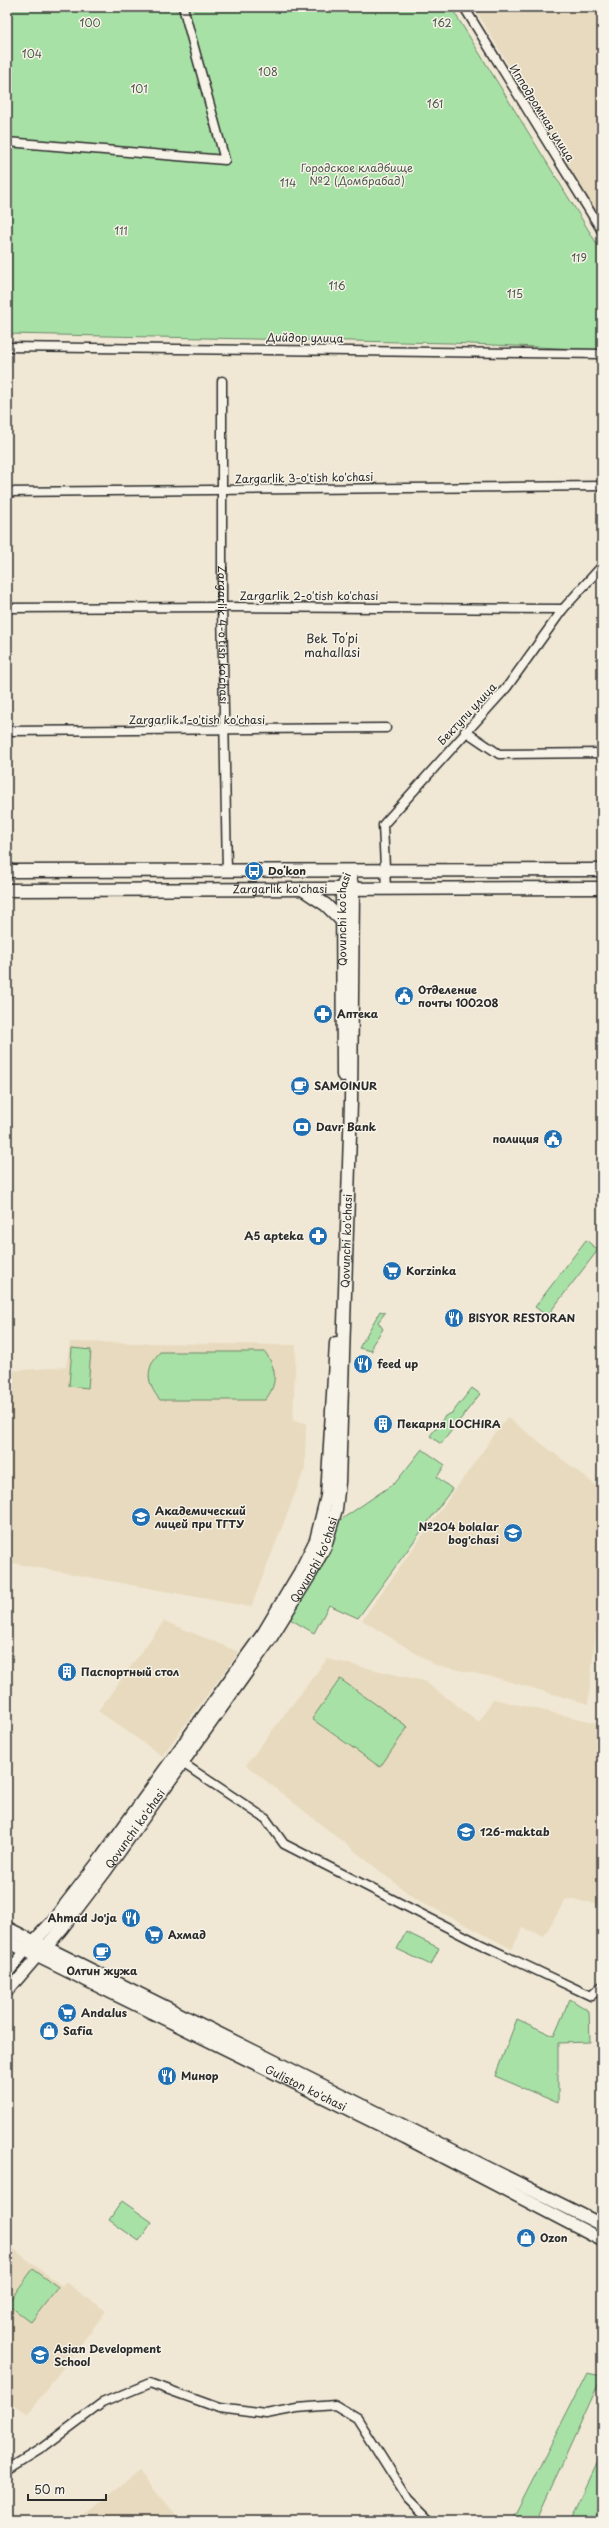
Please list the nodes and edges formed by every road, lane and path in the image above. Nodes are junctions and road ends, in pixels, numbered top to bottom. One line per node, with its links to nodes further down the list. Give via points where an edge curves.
1 (183, 7): 3 (street, via 225,160)
2 (464, 7): 4 (street, Ипподромная улица)
3 (7, 142)
4 (602, 231)
5 (7, 346): 6 (street, Дийдор улица)
6 (602, 354)
7 (222, 381): 9 (street, Zargarlik 4-o'tish ko'chasi)
8 (602, 486): 9 (street, Zargarlik 3-o'tish ko'chasi)
9 (222, 490): 10 (street, Zargarlik 3-o'tish ko'chasi); 12 (street, Zargarlik 4-o'tish ko'chasi)
10 (7, 492)
11 (602, 566): 14 (street, Бектупи улица)
12 (222, 606): 13 (street, Zargarlik 2-o'tish ko'chasi); 14 (street, Zargarlik 2-o'tish ko'chasi); 17 (street, Zargarlik 4-o'tish ko'chasi)
13 (7, 608)
14 (563, 609): 18 (street, Бектупи улица, via 507,687)
15 (386, 728): 17 (street, Zargarlik 1-o'tish ko'chasi)
16 (7, 731): 17 (street, Zargarlik 1-o'tish ko'chasi)
17 (225, 731): 21 (street, Zargarlik 4-o'tish ko'chasi)
18 (465, 732): 19 (street, via 499,754); 23 (street, Бектупи улица, via 383,825)
19 (602, 753)
20 (602, 870): 23 (main road, Zargarlik ko'chasi)
21 (226, 871): 22 (main road, Zargarlik ko'chasi); 24 (main road, Zargarlik ko'chasi); 28 (main road, Zargarlik 4-o'tish ko'chasi)
22 (348, 871): 23 (main road, Zargarlik ko'chasi); 26 (main road, Qovunchi ko'chasi)
23 (385, 871): 29 (street, Бектупи улица)
24 (7, 872)
25 (300, 888): 26 (main road, Zargarlik ko'chasi); 28 (main road, Zargarlik ko'chasi); 31 (main road, via 322,902)
26 (348, 888): 29 (main road, Zargarlik ko'chasi); 31 (main road, Qovunchi ko'chasi); 32 (main road, Qovunchi ko'chasi, via 348,1225 336,1509 325,1546 270,1639)
27 (602, 888): 29 (main road, Zargarlik ko'chasi)
28 (227, 889): 30 (main road, Zargarlik ko'chasi)
29 (386, 889)
30 (7, 890)
31 (344, 923): 32 (main road, Qovunchi ko'chasi, via 343,1102 337,1319 329,1481 325,1510 308,1556 274,1616)
32 (178, 1760): 35 (main road, Qovunchi ko'chasi, via 97,1864); 37 (street, via 266,1819 284,1844 337,1873 591,1996)
33 (7, 1928): 35 (main road, Guliston ko'chasi)
34 (7, 1941): 35 (main road, Guliston ko'chasi)
35 (36, 1949): 36 (street, Qovunchi ko'chasi); 38 (street, Qovunchi ko'chasi); 39 (main road, Guliston ko'chasi); 40 (main road, Guliston ko'chasi)
36 (7, 1974)
37 (602, 1986)
38 (7, 1992)
39 (602, 2225)
40 (602, 2240)
41 (7, 2470): 42 (street, via 42,2448 102,2403 150,2383 219,2408 266,2414 296,2408 335,2406 357,2418 408,2499)
42 (430, 2521)

